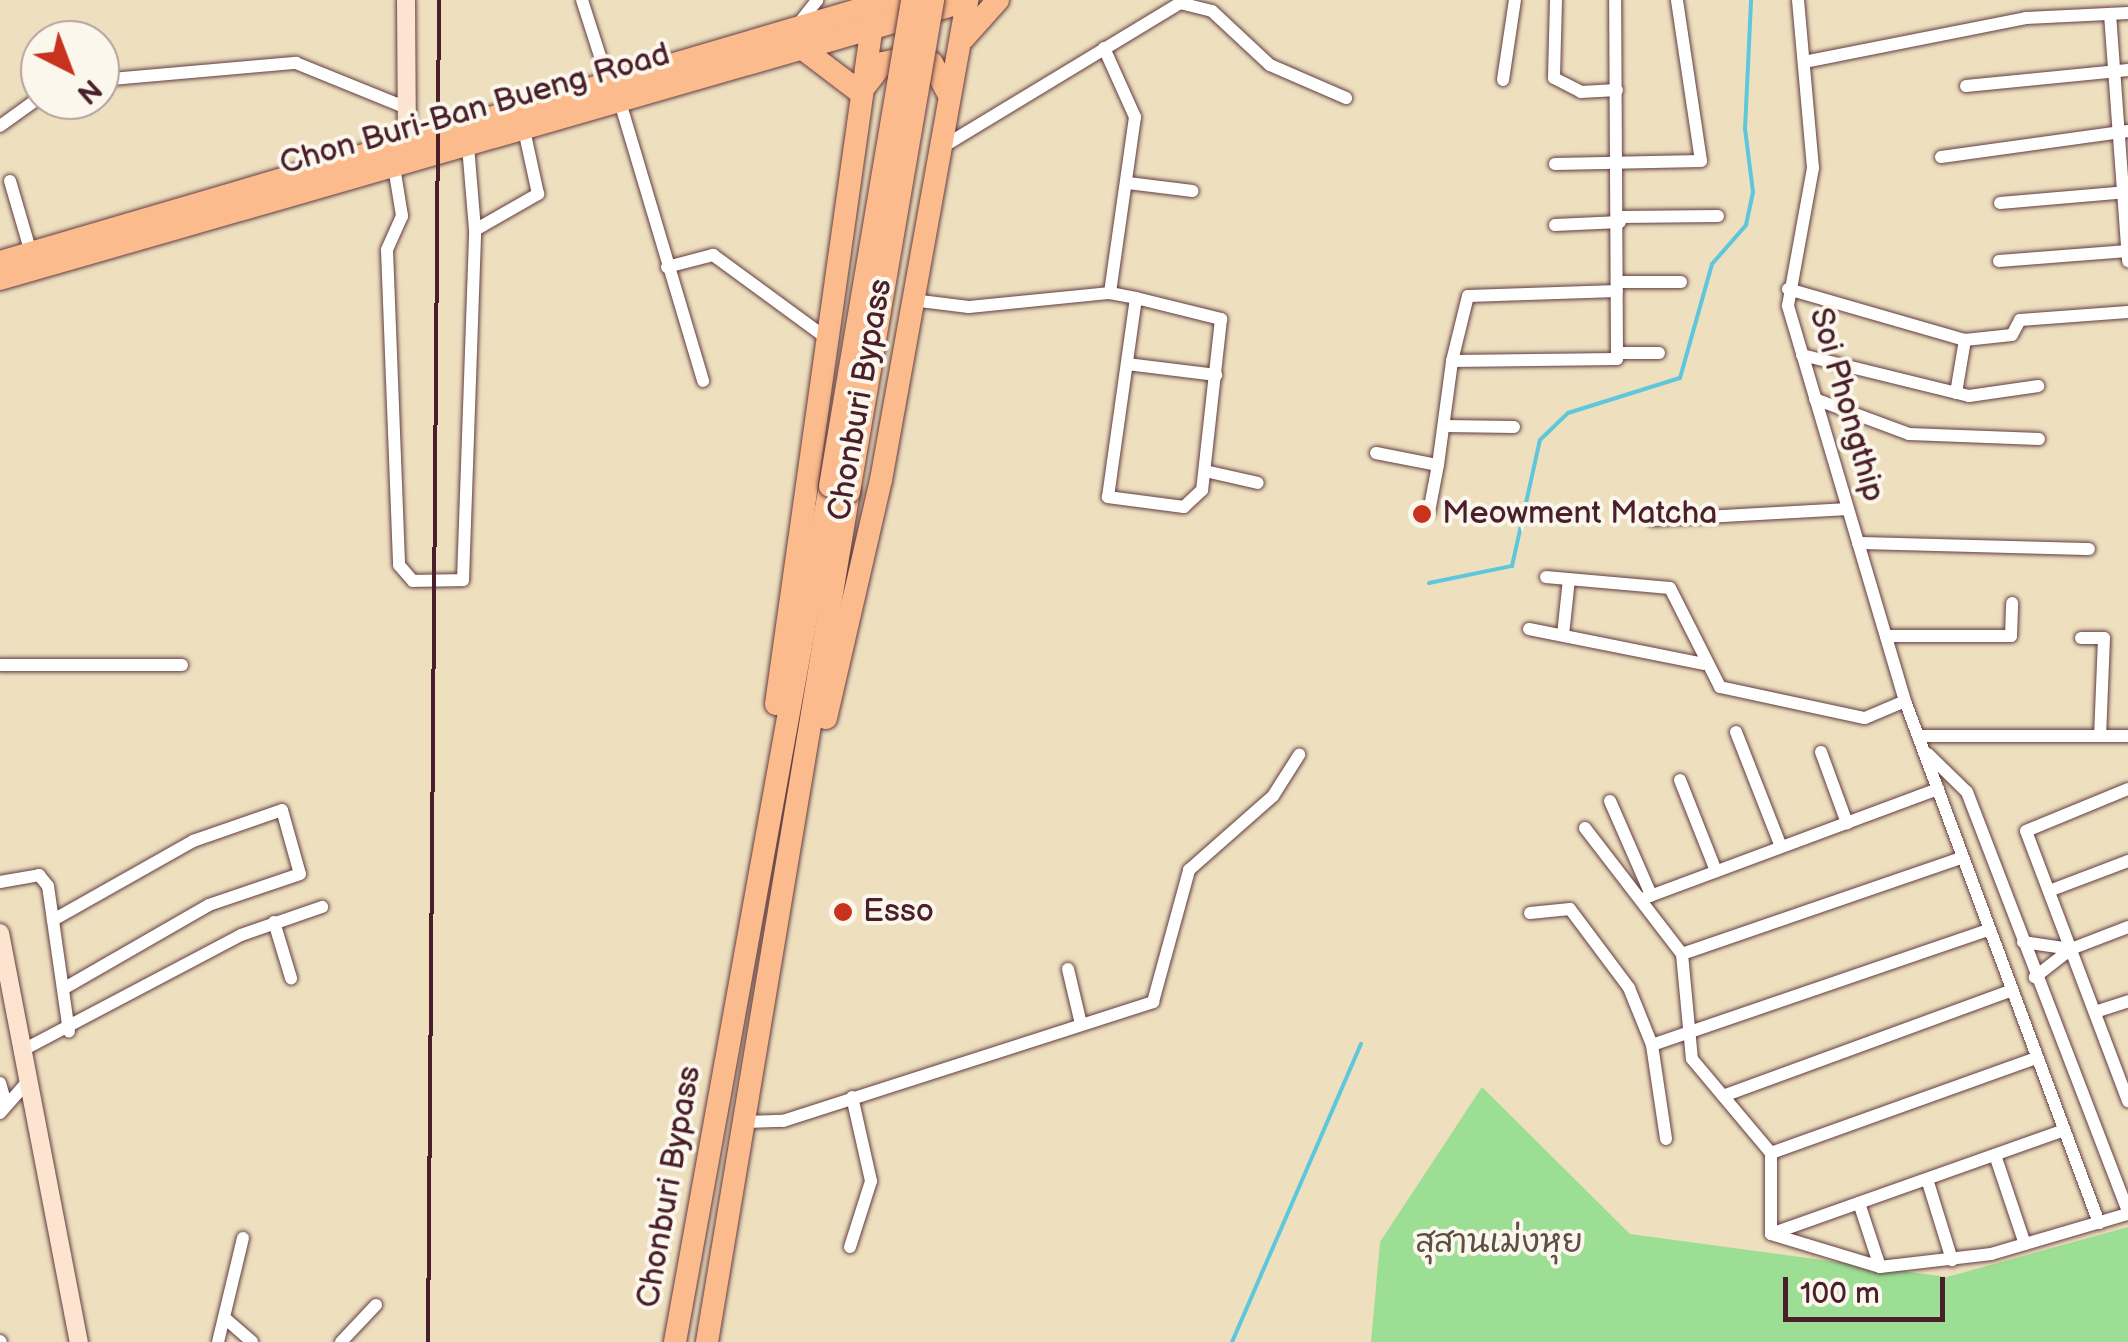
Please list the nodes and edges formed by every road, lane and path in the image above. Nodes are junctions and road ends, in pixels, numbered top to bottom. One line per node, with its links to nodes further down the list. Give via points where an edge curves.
1 (406, 0): 32 (street)
2 (582, 0): 28 (street)
3 (847, 0): 15 (highway)
4 (912, 0): 84 (highway, Chonburi Bypass, bridge)
5 (933, 0): 84 (highway, Chonburi Bypass, bridge)
6 (967, 0): 18 (highway, Chon Buri-Ban Bueng Road); 21 (highway, Chonburi Bypass)
7 (998, 0): 21 (highway)
8 (1515, 0): 25 (street)
9 (1556, 0): 27 (street, via 1554,78 1581,92)
10 (1615, 0): 27 (street)
11 (1677, 0): 39 (street, via 1701,161)
12 (1798, 0): 22 (street, Soi Phongthip)
13 (1182, 1): 20 (street); 31 (street, via 1212,11 1270,65)
14 (881, 2): 15 (highway, Chon Buri-Ban Bueng Road); 18 (highway, Chonburi Bypass)
15 (820, 10): 19 (highway, Chon Buri-Ban Bueng Road)
16 (2128, 13): 17 (street)
17 (2110, 14): 22 (street, via 2026,18); 23 (street)
18 (871, 30): 19 (highway, Chon Buri-Ban Bueng Road); 29 (highway, Chonburi Bypass)
19 (799, 38): 28 (highway, Chon Buri-Ban Bueng Road); 29 (highway)
20 (1104, 48): 37 (street); 43 (street, via 1135,117)
21 (955, 58): 30 (highway, Chonburi Bypass)
22 (1804, 62): 60 (street, Soi Phongthip, via 1813,168)
23 (2122, 70): 26 (street); 34 (street)
24 (120, 78): 32 (street, via 296,62)
25 (1503, 80)
26 (1966, 86)
27 (1616, 90): 39 (street)
28 (614, 93): 33 (highway, Chon Buri-Ban Bueng Road); 35 (highway, Chon Buri-Ban Bueng Road); 56 (street)
29 (862, 93): 30 (highway, via 883,63 916,56 932,63); 65 (highway, Chonburi Bypass)
30 (948, 93): 37 (highway, Chonburi Bypass)
31 (1346, 98)
32 (407, 108): 35 (street)
33 (524, 130): 36 (highway, Chon Buri-Ban Bueng Road); 50 (street, via 538,194)
34 (2124, 131): 38 (street); 45 (street)
35 (407, 143): 52 (highway, Chon Buri-Ban Bueng Road)
36 (468, 146): 41 (highway, Chon Buri-Ban Bueng Road); 50 (street)
37 (938, 149): 63 (highway, Chonburi Bypass)
38 (1941, 157)
39 (1615, 161): 40 (street); 48 (street)
40 (1555, 164)
41 (394, 167): 50 (street, via 402,216 386,250 398,553 413,581 463,580 466,572); 57 (highway, Chon Buri-Ban Bueng Road)
42 (10, 180): 52 (street)
43 (1128, 183): 44 (street); 61 (street)
44 (1194, 192)
45 (2126, 193): 46 (street); 51 (street)
46 (2000, 203)
47 (1718, 216): 48 (street)
48 (1620, 219): 49 (street); 59 (street)
49 (1554, 225)
50 (475, 230)
51 (2128, 251): 54 (street); 55 (street)
52 (31, 252): 53 (highway, Chon Buri-Ban Bueng Road)
53 (0, 262)
54 (1998, 262)
55 (2128, 262)
56 (666, 268): 65 (street, via 713,254); 73 (street)
57 (0, 279)
58 (1681, 282): 59 (street)
59 (1618, 286): 68 (street); 70 (street, via 1468,296)
60 (1788, 289): 66 (street); 69 (street, Soi Phongthip)
61 (1110, 293): 62 (street); 63 (street, via 1017,295 970,307)
62 (1136, 298): 71 (street); 72 (street, via 1221,319)
63 (912, 300): 111 (highway, Chonburi Bypass, via 848,642)
64 (2128, 312): 66 (street, via 2020,320 2012,335)
65 (825, 337): 112 (highway, Chonburi Bypass, via 781,623)
66 (1966, 340): 75 (street)
67 (1659, 353): 68 (street)
68 (1617, 354): 70 (street)
69 (1802, 355): 75 (street); 76 (street, Soi Phongthip)
70 (1452, 361): 77 (street)
71 (1126, 364): 72 (street); 82 (street, via 1108,497 1184,507 1198,498)
72 (1216, 375): 82 (street)
73 (703, 382)
74 (2038, 386): 75 (street)
75 (1956, 392)
76 (1815, 399): 79 (street, via 1909,434); 85 (street, Soi Phongthip)
77 (1445, 426): 78 (street); 81 (street)
78 (1514, 427)
79 (2038, 439)
80 (1376, 453): 81 (street)
81 (1438, 464): 86 (street)
82 (1205, 472): 83 (street)
83 (1258, 482)
84 (840, 489): 111 (highway, Chonburi Bypass); 112 (highway, Chonburi Bypass)
85 (1847, 509): 87 (street); 88 (street, Soi Phongthip)
86 (1428, 512)
87 (1653, 520)
88 (1858, 543): 89 (street); 95 (street, Soi Phongthip)
89 (2089, 549)
90 (1546, 577): 91 (street)
91 (1570, 578): 94 (street); 97 (street, via 1670,588)
92 (2012, 603): 95 (street, via 2011,636)
93 (1529, 629): 94 (street)
94 (1563, 635): 97 (street)
95 (1886, 636): 100 (street, Soi Phongthip)
96 (2082, 638): 102 (street, via 2104,638)
97 (1704, 664): 100 (street, via 1720,687 1865,718)
98 (0, 665): 99 (street)
99 (182, 665)
100 (1905, 701): 104 (street, Soi Phongthip)
101 (1736, 732): 115 (street)
102 (2100, 736): 103 (street); 104 (street)
103 (2128, 736)
104 (1920, 742): 108 (street, Soi Phongthip); 129 (street, via 1967,792)
105 (1822, 752): 113 (street)
106 (1299, 755): 139 (street, via 1273,796 1189,870 1153,1002)
107 (1680, 780): 118 (street)
108 (1938, 789): 113 (street); 116 (street, Soi Phongthip)
109 (2128, 789): 120 (street, via 2026,830)
110 (1610, 801): 121 (street)
111 (799, 807): 152 (highway, Chonburi Bypass)
112 (769, 808): 173 (highway, Chonburi Bypass)
113 (1847, 823): 115 (street)
114 (1585, 828): 121 (street)
115 (1780, 848): 118 (street)
116 (1963, 857): 127 (street, Soi Phongthip); 131 (street)
117 (2128, 861): 120 (street)
118 (1716, 871): 121 (street)
119 (0, 882): 124 (street, via 44,878)
120 (2048, 890): 130 (street)
121 (1646, 897): 131 (street)
122 (322, 907): 125 (street)
123 (1530, 913): 142 (street, via 1570,909 1628,988)
124 (53, 920): 135 (street); 135 (street, via 193,841 282,810 300,874 209,905)
125 (274, 922): 133 (street); 141 (street)
126 (2128, 927): 130 (street)
127 (1990, 929): 136 (street, Soi Phongthip); 140 (street)
128 (0, 933): 143 (street)
129 (2023, 942): 130 (street); 134 (street)
130 (2070, 948): 134 (street); 138 (street)
131 (1682, 954): 140 (street)
132 (1068, 969): 139 (street)
133 (291, 978)
134 (2036, 978): 159 (street)
135 (63, 989): 141 (street)
136 (2012, 990): 144 (street, Soi Phongthip); 148 (street)
137 (2128, 1001): 138 (street)
138 (2095, 1012): 145 (street)
139 (1081, 1024): 149 (street)
140 (1694, 1028): 142 (street); 148 (street, via 1692,1058)
141 (69, 1031): 143 (street)
142 (1652, 1045): 154 (street)
143 (23, 1050): 146 (street)
144 (2038, 1058): 153 (street, Soi Phongthip); 155 (street)
145 (2122, 1068): 150 (street)
146 (28, 1080): 151 (street); 169 (street)
147 (0, 1083): 151 (street)
148 (1722, 1096): 155 (street)
149 (852, 1097): 152 (street, via 783,1120); 164 (street, via 871,1182)
150 (2128, 1101)
151 (2, 1107)
152 (745, 1122): 174 (highway, Chonburi Bypass)
153 (2064, 1130): 156 (street); 160 (street, Soi Phongthip)
154 (1666, 1139)
155 (1770, 1152): 161 (street)
156 (1994, 1155): 157 (street); 163 (street)
157 (1926, 1179): 158 (street); 165 (street)
158 (1859, 1203): 161 (street); 166 (street)
159 (2128, 1212): 160 (street)
160 (2099, 1223): 163 (street)
161 (1771, 1234): 166 (street)
162 (243, 1238): 168 (street)
163 (2025, 1244): 165 (street)
164 (850, 1247)
165 (1952, 1260): 166 (street)
166 (1880, 1267)
167 (376, 1305): 172 (street)
168 (227, 1320): 170 (street); 171 (street)
169 (79, 1342)
170 (218, 1342)
171 (252, 1342)
172 (341, 1342)
173 (676, 1342)
174 (707, 1342)

